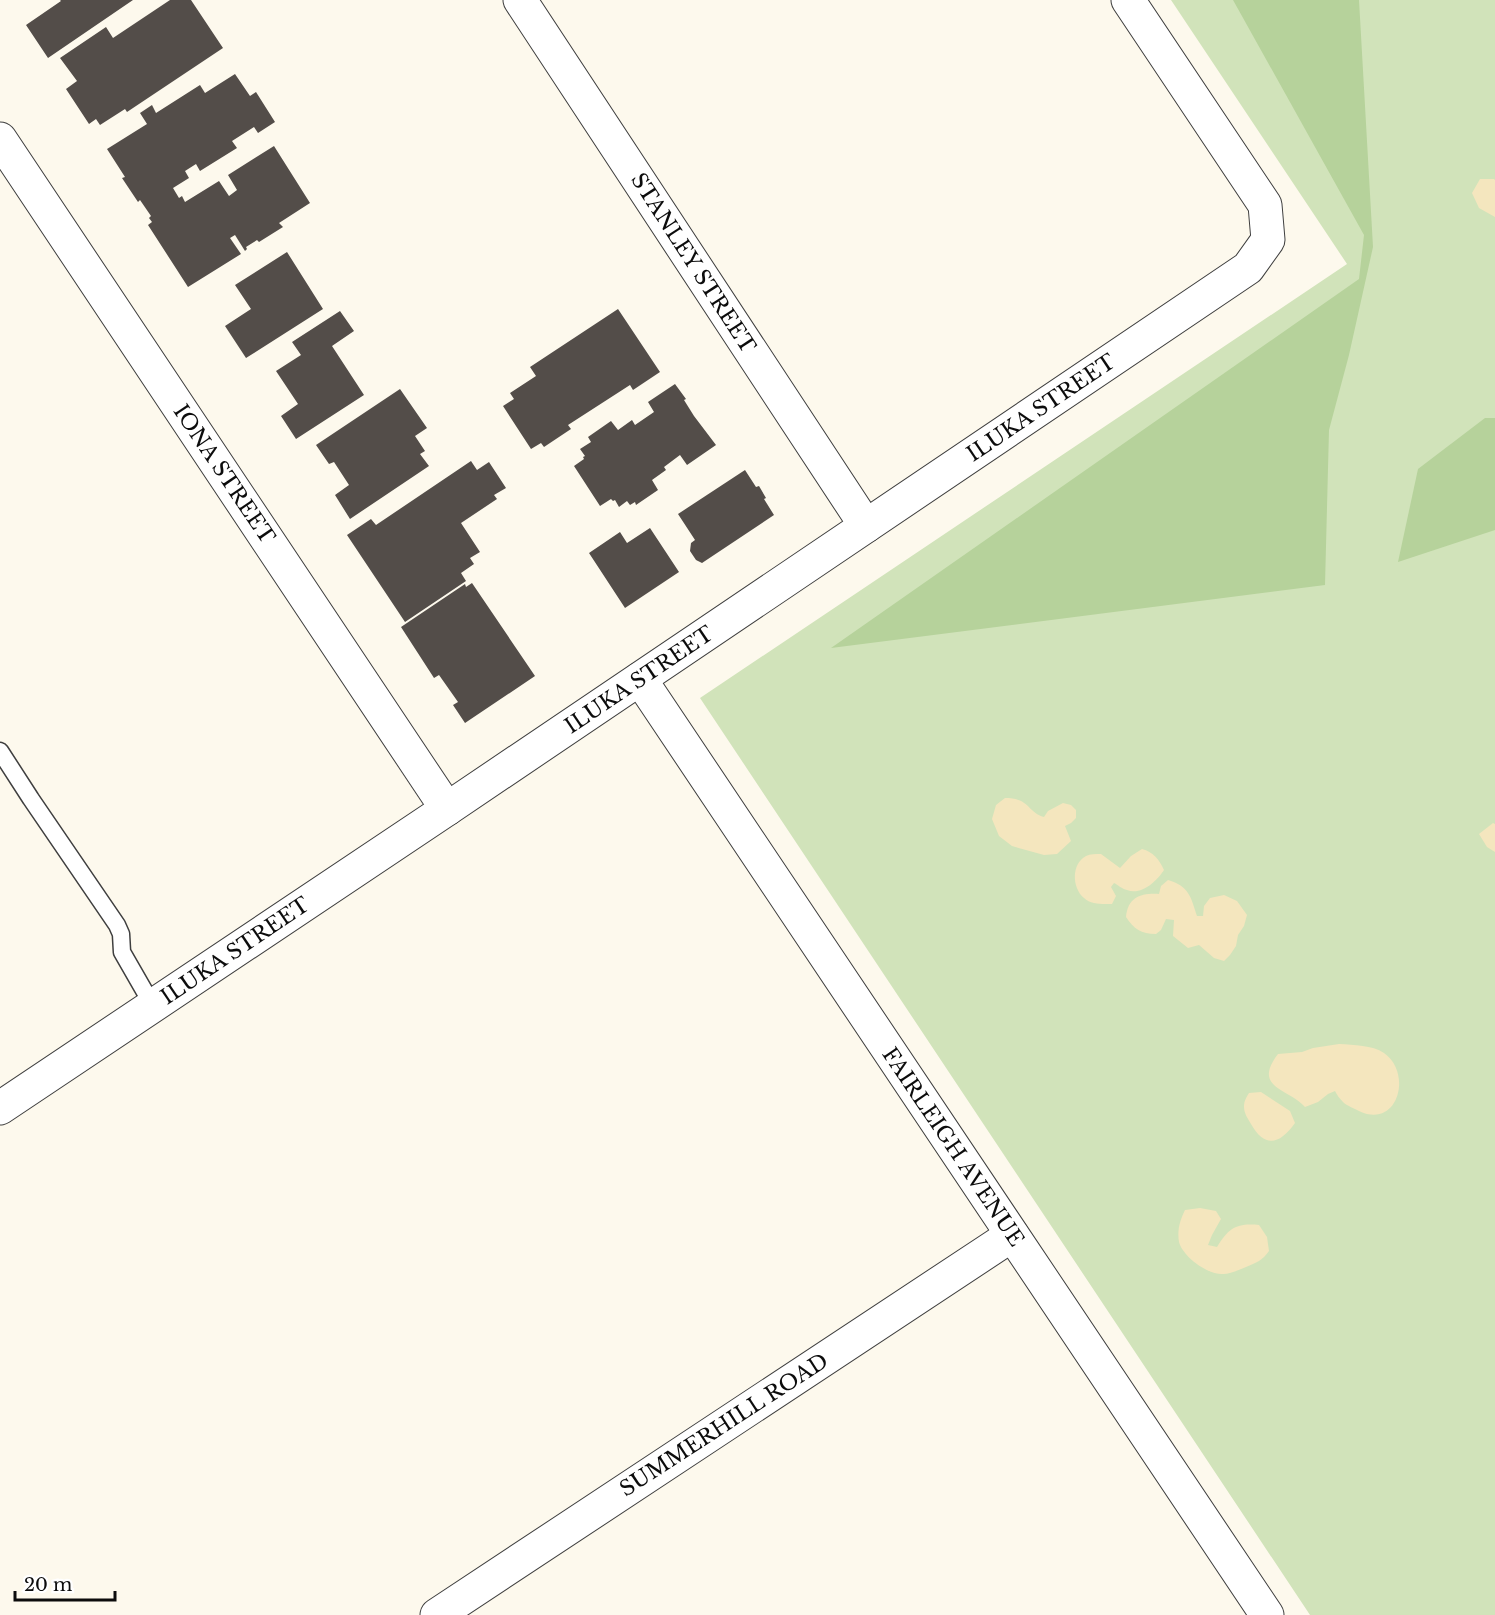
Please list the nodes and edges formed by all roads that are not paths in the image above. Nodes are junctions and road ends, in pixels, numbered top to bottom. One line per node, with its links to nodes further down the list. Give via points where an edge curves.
1 (520, 0): 4 (street, STANLEY STREET)
2 (1128, 0): 4 (street, ILUKA STREET, via 1265,205 1268,240 1248,268)
3 (3, 148): 7 (street, IONA STREET)
4 (866, 526): 5 (street, ILUKA STREET)
5 (640, 679): 7 (street, ILUKA STREET); 10 (street, FAIRLEIGH AVENUE)
6 (0, 751): 8 (lane, via 117,925 122,952)
7 (447, 809): 8 (street, ILUKA STREET)
8 (153, 1006): 9 (street, ILUKA STREET)
9 (0, 1108)
10 (1012, 1235): 11 (street, SUMMERHILL ROAD); 12 (street, FAIRLEIGH AVENUE)
11 (437, 1615)
12 (1267, 1615)

